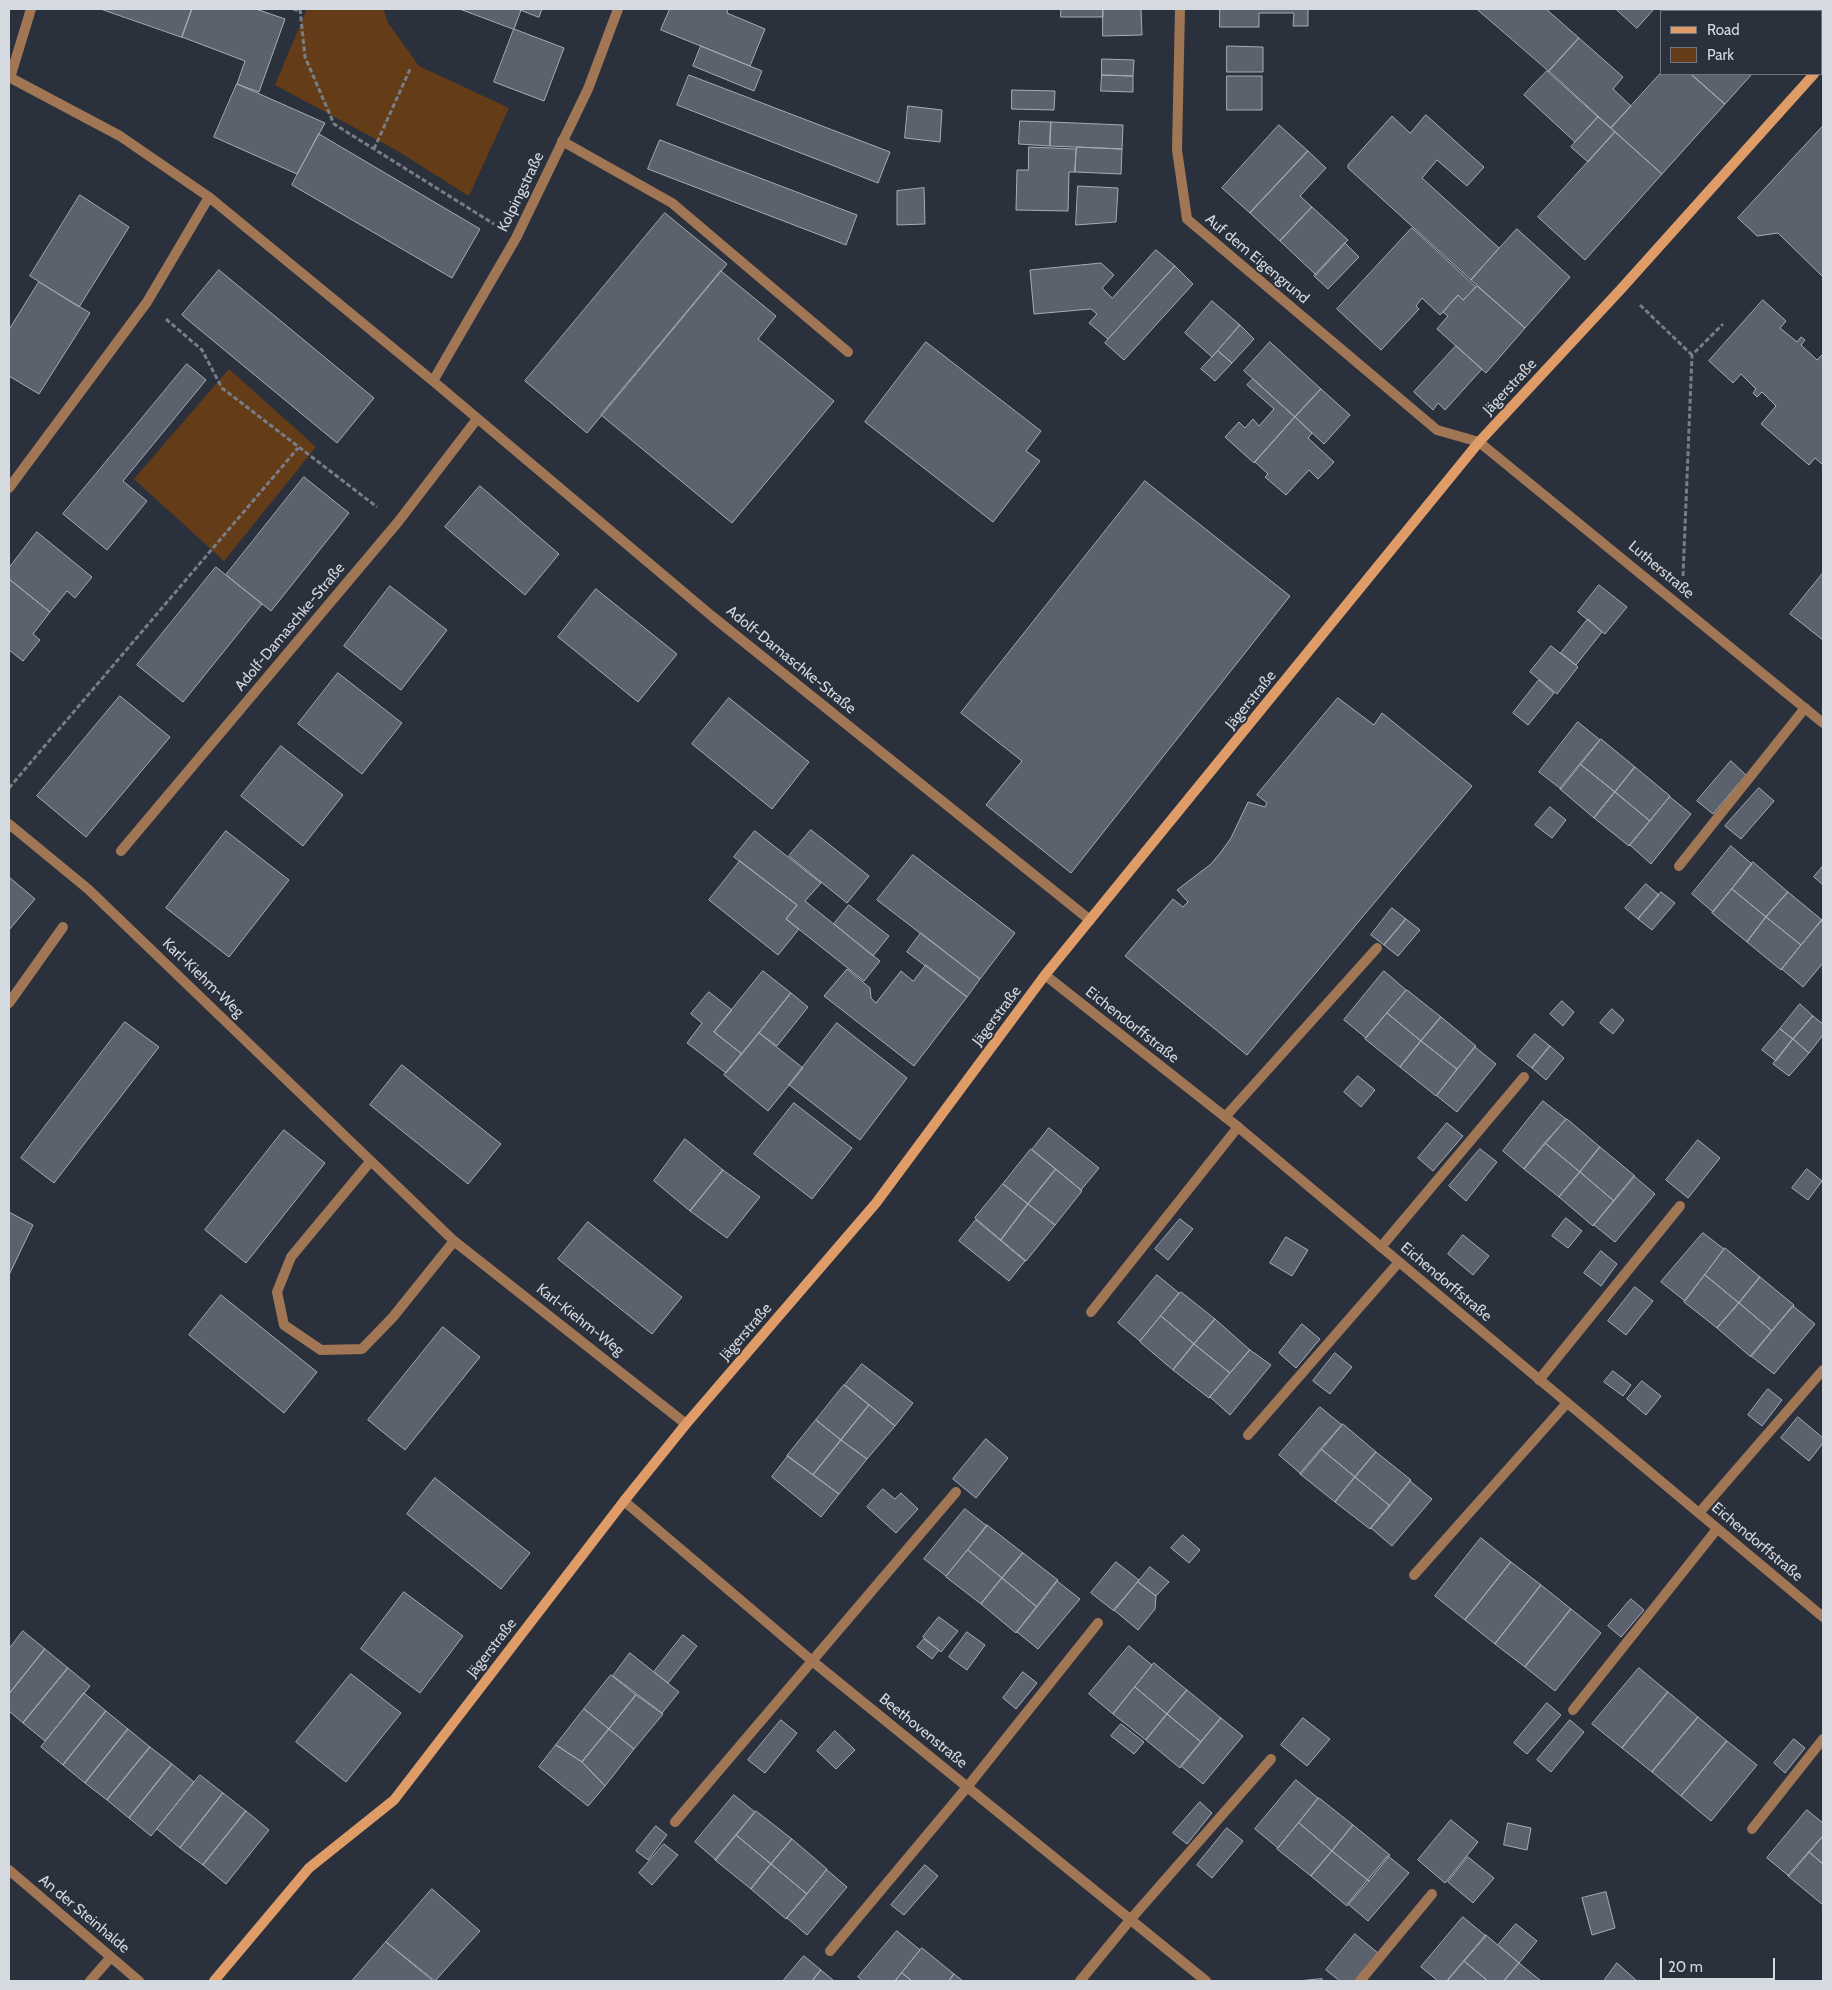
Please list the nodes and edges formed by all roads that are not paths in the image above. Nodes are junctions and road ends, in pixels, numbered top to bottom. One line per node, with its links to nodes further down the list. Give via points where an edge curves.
1 (31, 9): 7 (street)
2 (618, 9): 8 (street, Kolpingstraße, via 588,89)
3 (1180, 9): 13 (street, Auf dem Eigengrund, via 1177,150 1186,219 1438,430)
4 (1823, 64): 5 (street)
5 (1822, 69)
6 (1813, 75): 13 (street, Jägerstraße)
7 (10, 78): 9 (street, Adolf-Damaschke-Straße, via 120,136)
8 (562, 141): 10 (street, via 672,203); 11 (street, Kolpingstraße, via 516,238)
9 (209, 197): 11 (street, Adolf-Damaschke-Straße); 14 (street, via 147,302)
10 (848, 352)
11 (433, 381): 12 (street, Adolf-Damaschke-Straße)
12 (477, 419): 18 (street, Adolf-Damaschke-Straße, via 398,522); 20 (street, Adolf-Damaschke-Straße, via 713,617)
13 (1479, 442): 15 (street, Lutherstraße); 20 (street, Jägerstraße)
14 (9, 488)
15 (1805, 708): 16 (street, Lutherstraße); 19 (street)
16 (1823, 723)
17 (9, 824): 28 (street, Karl-Kiehm-Weg, via 88,889)
18 (121, 851)
19 (1679, 866)
20 (1090, 920): 23 (street, Jägerstraße)
21 (63, 927): 24 (street)
22 (1377, 948): 26 (street)
23 (1045, 976): 26 (street, Eichendorffstraße); 37 (street, Jägerstraße, via 876,1203)
24 (9, 1003)
25 (1524, 1077): 31 (street)
26 (1225, 1117): 27 (street, Eichendorffstraße)
27 (1238, 1127): 31 (street, Eichendorffstraße); 33 (street)
28 (370, 1162): 30 (street, Karl-Kiehm-Weg); 30 (street, via 291,1258 277,1292 284,1325 321,1350 362,1349 393,1317)
29 (1680, 1206): 35 (street)
30 (454, 1242): 37 (street, Karl-Kiehm-Weg)
31 (1381, 1247): 32 (street, Eichendorffstraße)
32 (1399, 1262): 35 (street, Eichendorffstraße); 38 (street)
33 (1090, 1312)
34 (1823, 1370): 41 (street)
35 (1539, 1380): 36 (street, Eichendorffstraße)
36 (1567, 1403): 41 (street, Eichendorffstraße); 43 (street)
37 (686, 1424): 40 (street, Jägerstraße)
38 (1248, 1434)
39 (956, 1492): 46 (street)
40 (624, 1501): 46 (street, Beethovenstraße); 60 (street, Jägerstraße, via 394,1800 309,1868)
41 (1699, 1513): 42 (street, Eichendorffstraße)
42 (1718, 1528): 44 (street, Eichendorffstraße); 47 (street)
43 (1414, 1575)
44 (1823, 1617)
45 (1098, 1623): 50 (street)
46 (811, 1660): 50 (street, Beethovenstraße); 51 (street)
47 (1573, 1710)
48 (1823, 1739): 52 (street)
49 (1271, 1759): 55 (street)
50 (968, 1786): 55 (street, Beethovenstraße); 56 (street)
51 (675, 1822)
52 (1752, 1829)
53 (9, 1870): 57 (street, An der Steinhalde)
54 (1432, 1894): 63 (street)
55 (1130, 1920): 61 (street); 62 (street, Beethovenstraße)
56 (830, 1950)
57 (111, 1957): 58 (street); 59 (street, An der Steinhalde)
58 (90, 1981)
59 (139, 1981)
60 (214, 1981)
61 (1080, 1981)
62 (1206, 1981)
63 (1360, 1981)

